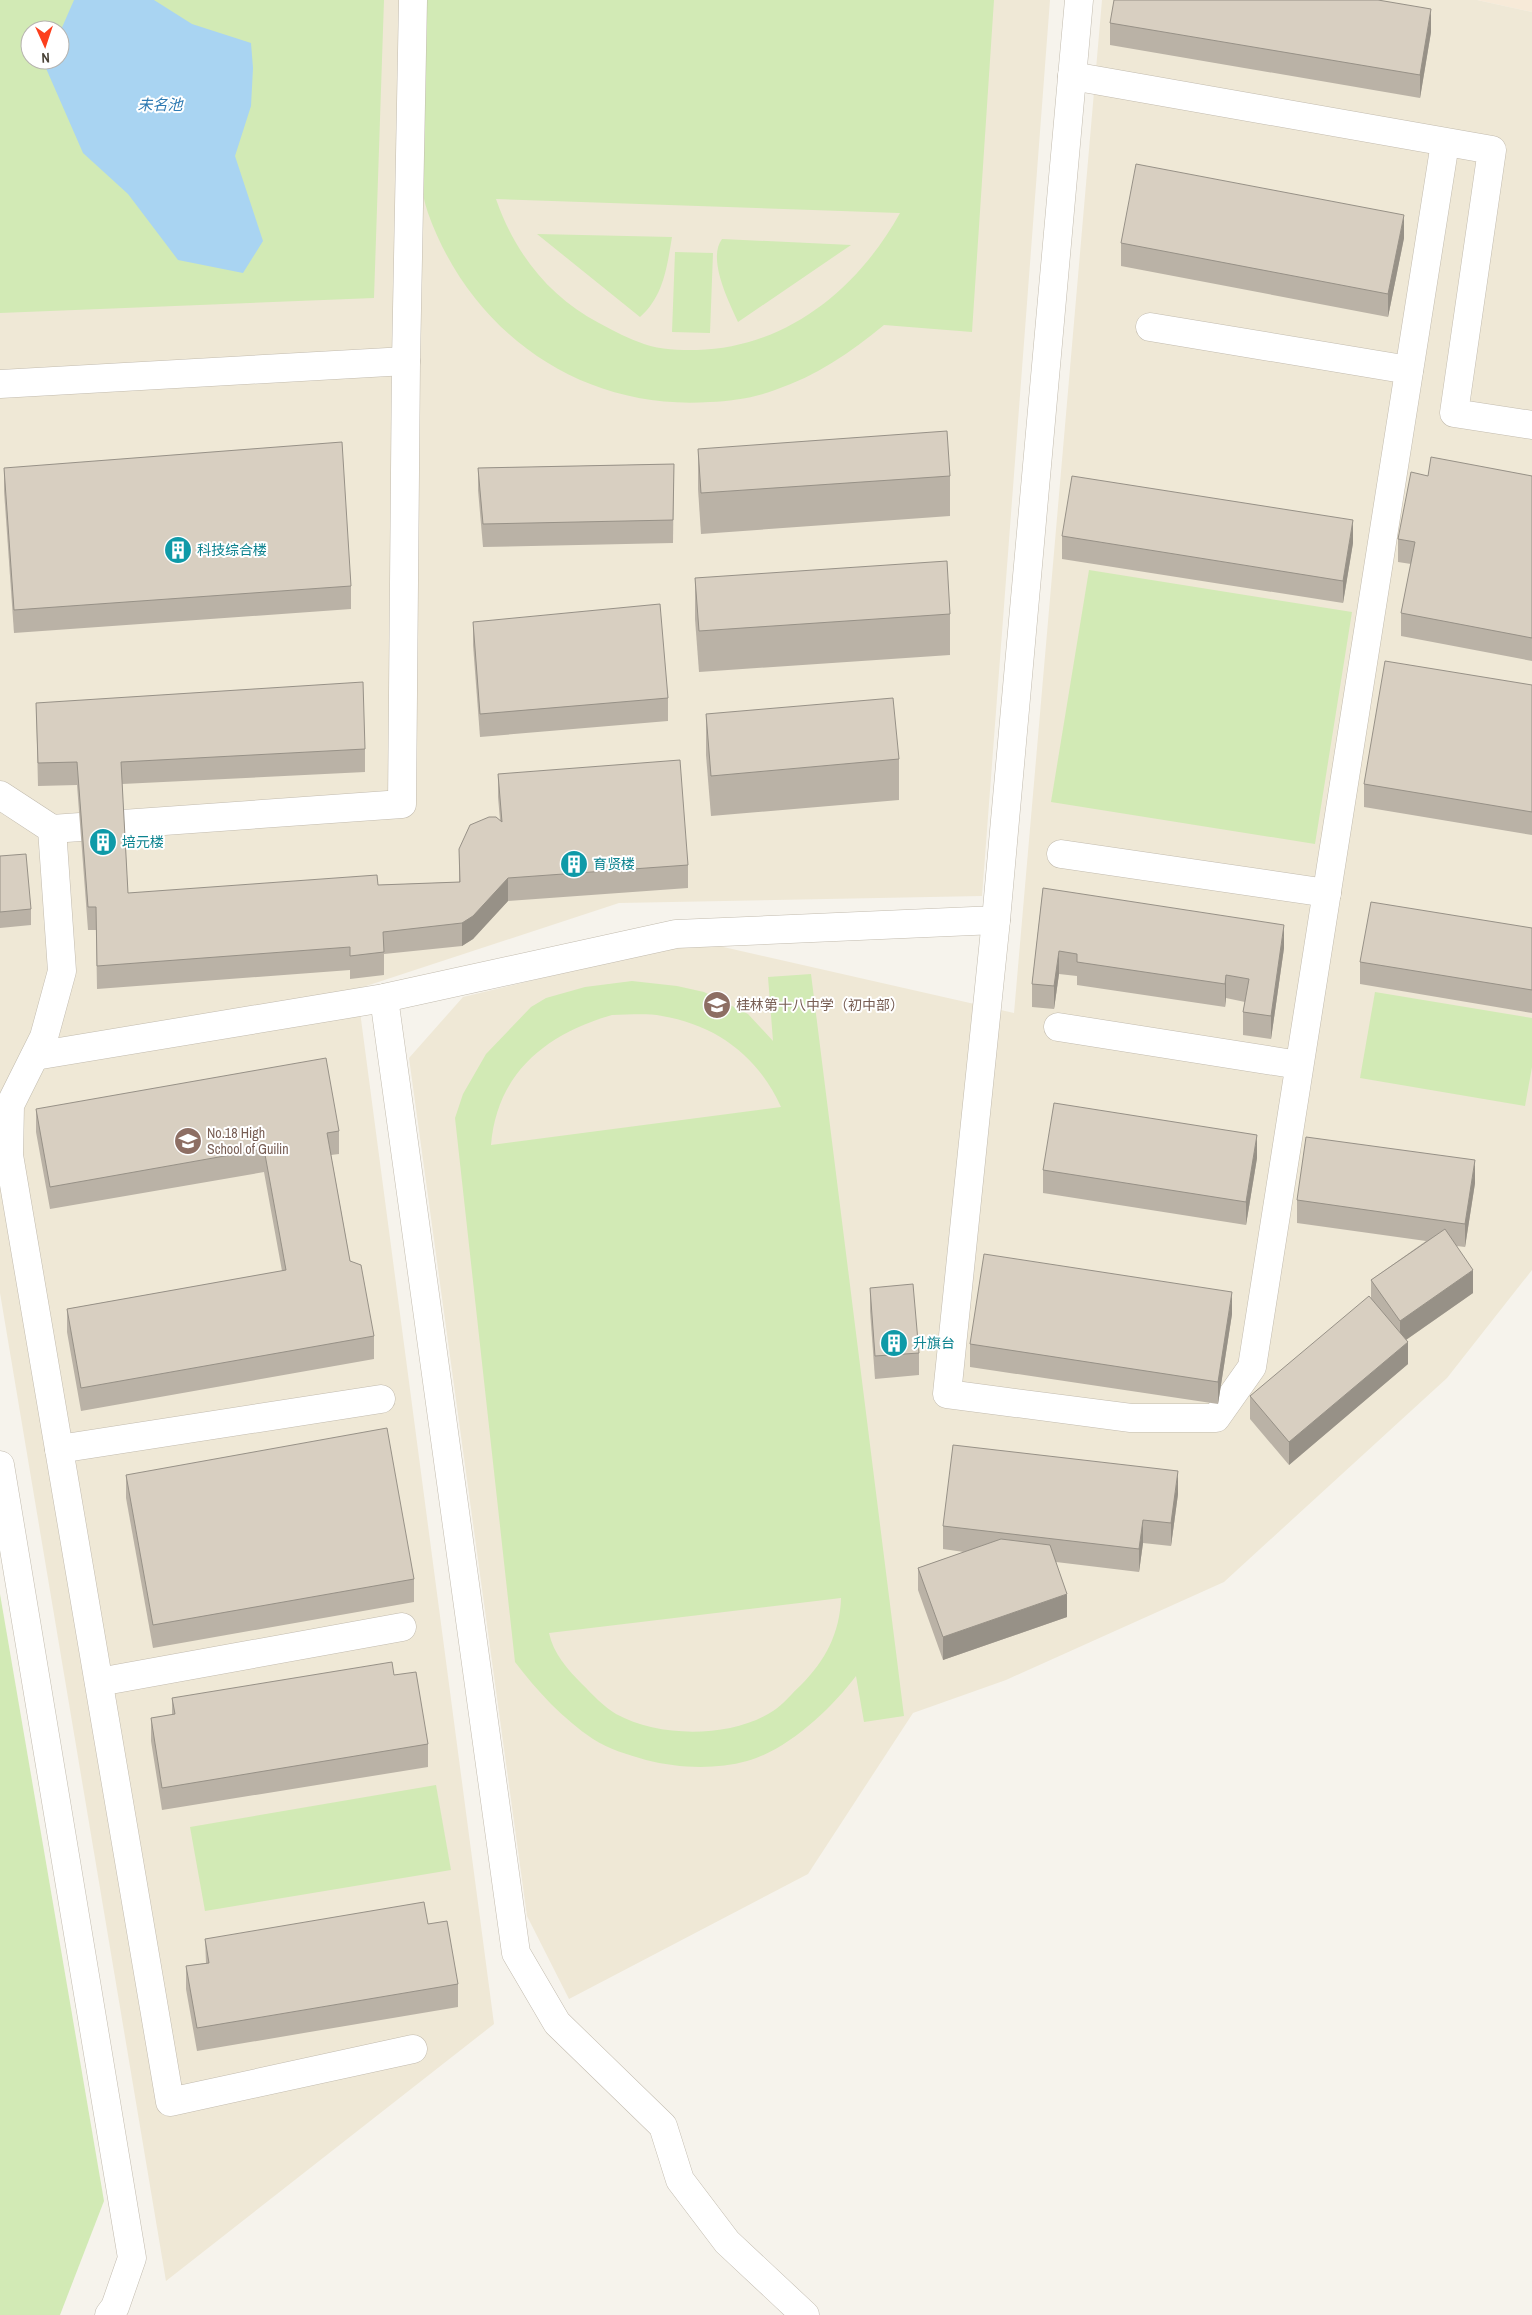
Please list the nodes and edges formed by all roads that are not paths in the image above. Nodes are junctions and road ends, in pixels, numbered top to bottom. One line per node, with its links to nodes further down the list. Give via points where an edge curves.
1 (412, 0): 6 (street)
2 (1079, 0): 3 (street)
3 (1072, 76): 4 (street); 14 (street)
4 (1444, 143): 7 (street); 9 (street, via 1492,150 1454,413)
5 (1150, 327): 7 (street)
6 (406, 361): 8 (street); 11 (street, via 402,804)
7 (1409, 370): 13 (street)
8 (0, 384)
9 (1532, 425)
10 (0, 795): 11 (street)
11 (52, 829): 17 (street, via 62,971 44,1037)
12 (1061, 854): 13 (street)
13 (1326, 893): 18 (street)
14 (996, 920): 15 (street, via 676,934); 18 (street, via 947,1394 1131,1418 1216,1418 1252,1367)
15 (384, 998): 17 (street); 26 (street, via 516,1954 557,2023 663,2126 680,2180 727,2242)
16 (1058, 1027): 18 (street)
17 (35, 1056): 20 (street, via 10,1105 9,1155)
18 (1299, 1065)
19 (381, 1399): 20 (street)
20 (59, 1449): 23 (street)
21 (0, 1465): 25 (street, via 132,2258)
22 (402, 1627): 23 (street)
23 (99, 1682): 24 (street, via 170,2102)
24 (413, 2049)
25 (109, 2315)
26 (805, 2315)

